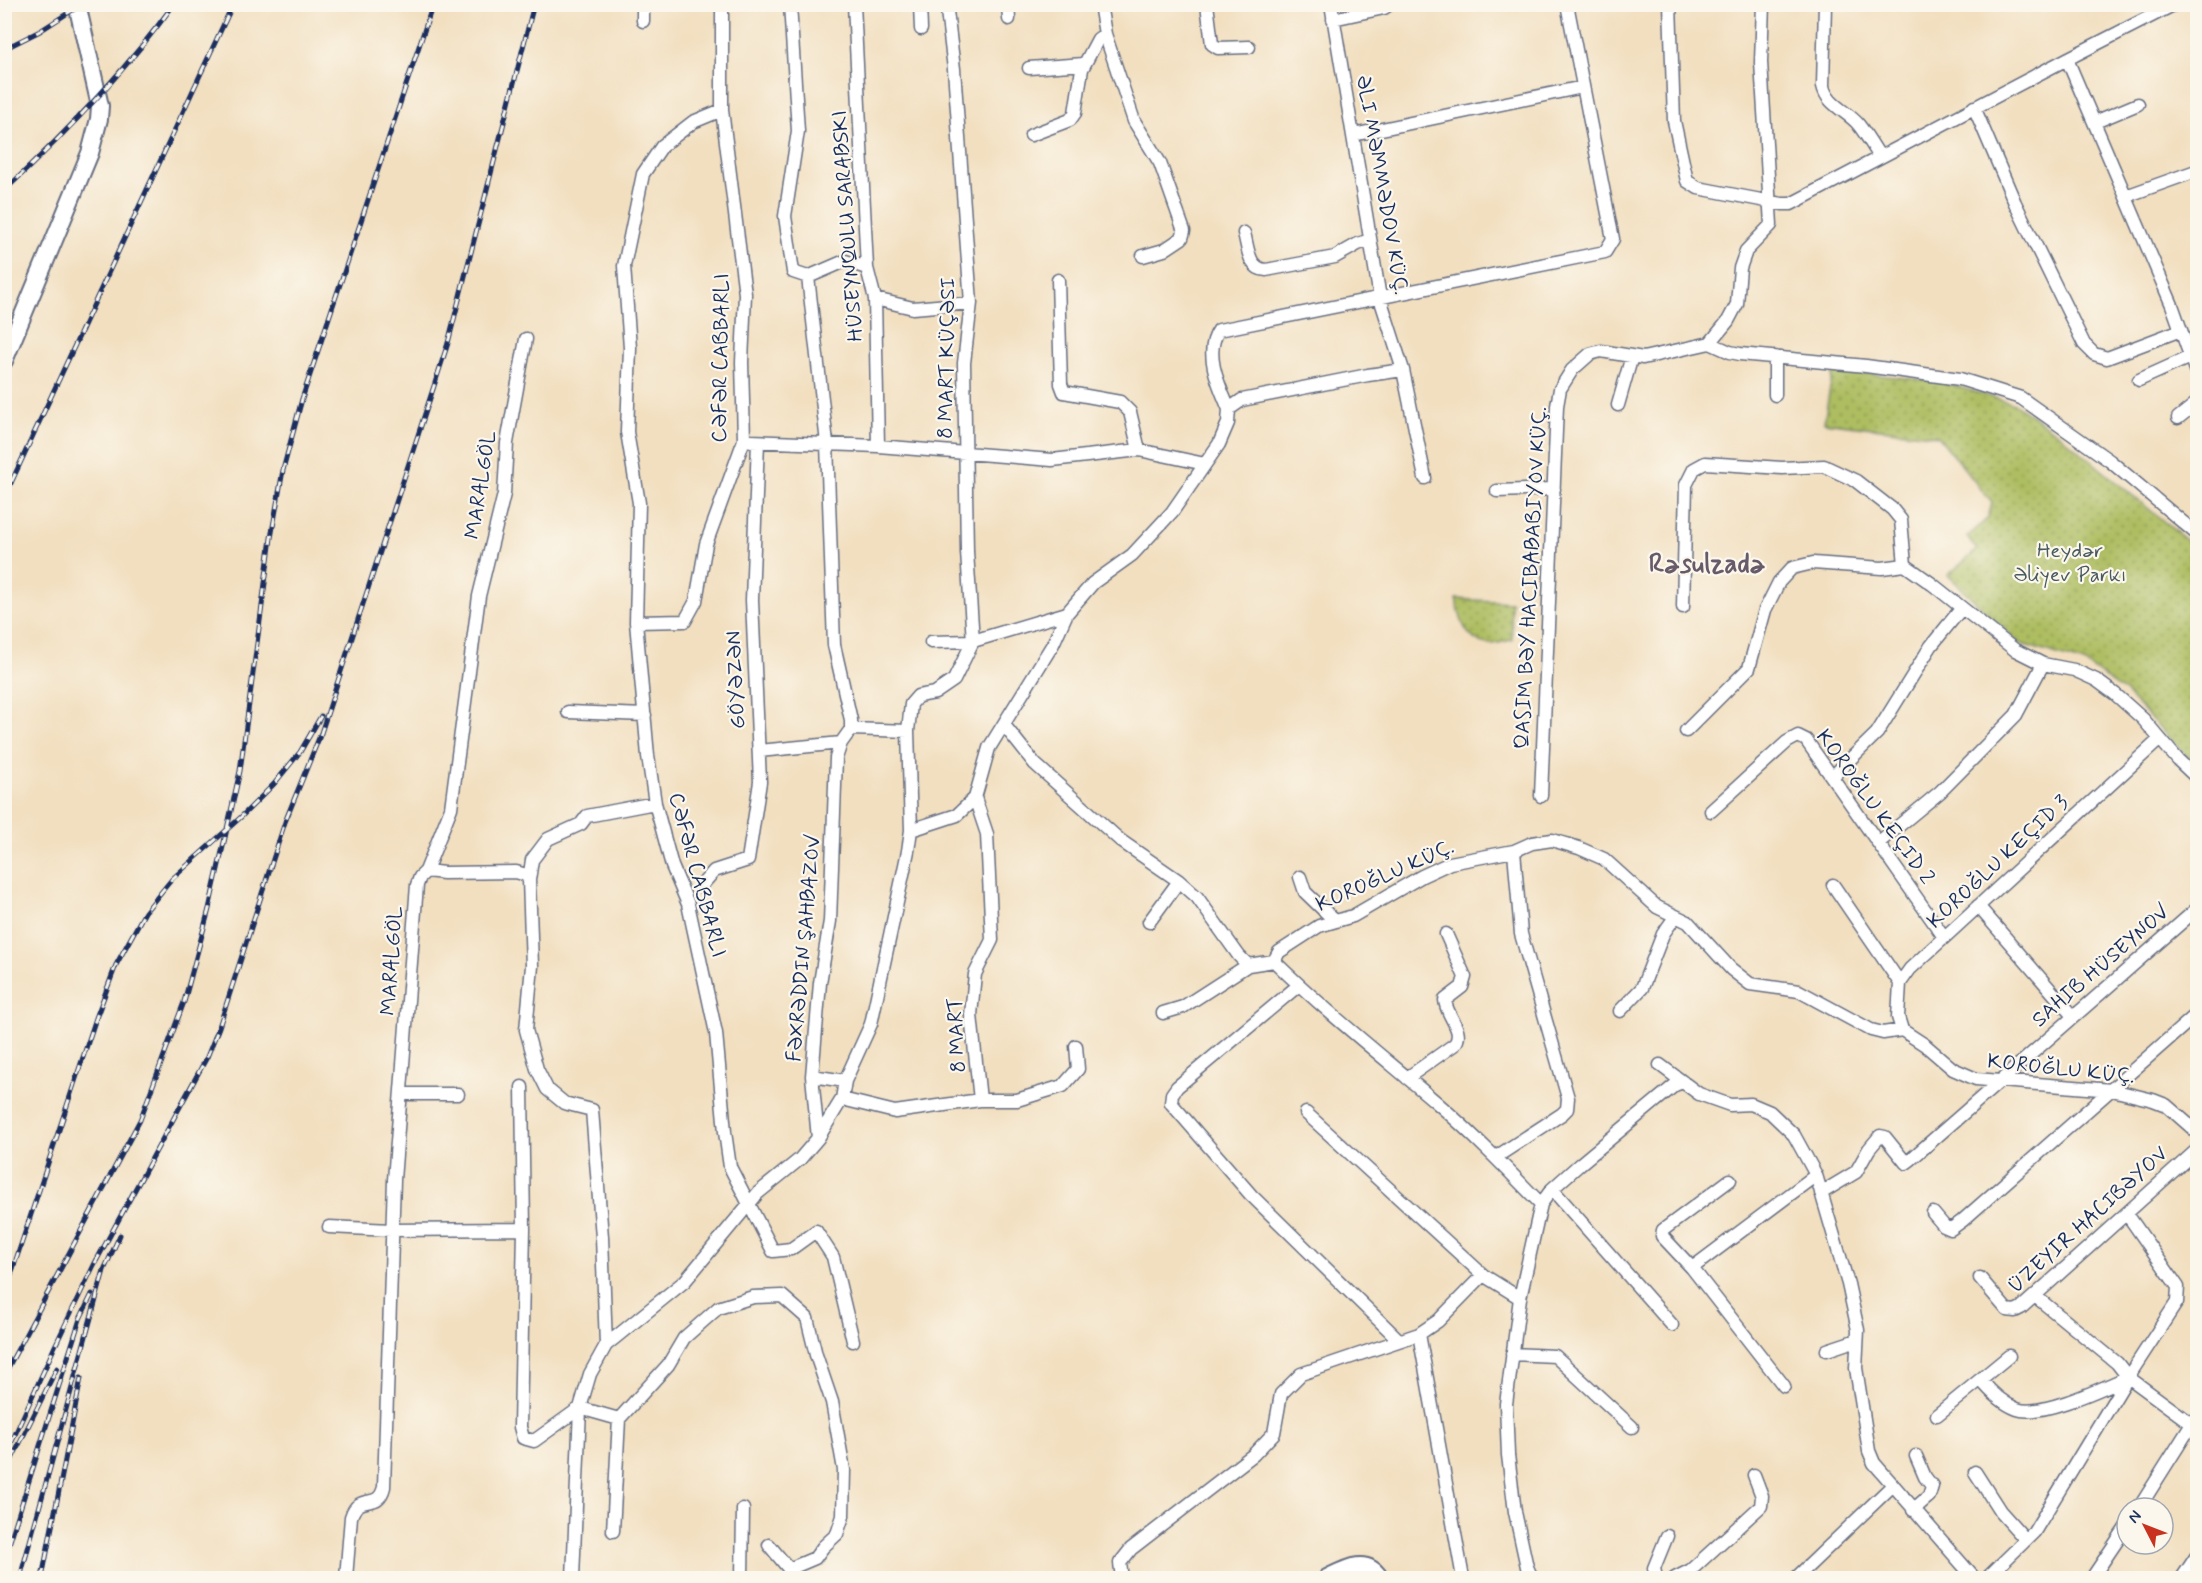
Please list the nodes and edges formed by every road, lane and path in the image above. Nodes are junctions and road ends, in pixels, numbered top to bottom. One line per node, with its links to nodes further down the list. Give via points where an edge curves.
1 (76, 4): 53 (main road, via 99,96 99,118 86,162)
2 (643, 4): 20 (street)
3 (722, 4): 30 (street)
4 (790, 4): 42 (street, via 798,131 785,216 793,272)
5 (854, 4): 41 (street, HÜSEYNQULU SARABSKI)
6 (920, 4): 21 (street)
7 (949, 4): 46 (street, 8 MART KÜÇƏSI)
8 (1008, 4): 18 (street)
9 (1100, 4): 22 (street)
10 (1207, 4): 23 (street, via 1212,44 1218,48)
11 (1331, 4): 19 (street, ƏLI MƏMMƏDOV KÜÇ.)
12 (1390, 4): 19 (street)
13 (1567, 4): 27 (street)
14 (1670, 4): 37 (street, via 1674,121 1687,181 1698,188)
15 (1762, 4): 37 (street, via 1761,62)
16 (1826, 4): 34 (street, via 1825,94 1857,123)
17 (2175, 4): 24 (street)
18 (1009, 19)
19 (1333, 19): 33 (street, ƏLI MƏMMƏDOV KÜÇ.)
20 (643, 21)
21 (921, 29)
22 (1105, 34): 25 (street); 40 (street, via 1134,121 1160,163 1184,231 1182,238 1164,250)
23 (1250, 47)
24 (2067, 59): 29 (street); 31 (street)
25 (1084, 64): 26 (street); 32 (street, via 1075,113 1070,120)
26 (1029, 68)
27 (1583, 87): 33 (street); 44 (street, via 1613,239 1605,252)
28 (2138, 104): 31 (street)
29 (1974, 107): 34 (street); 47 (street, via 2015,203 2084,344 2094,354 2107,358)
30 (722, 110): 62 (street, via 746,294 742,362); 77 (street, via 693,122 662,146 643,174 624,266 630,348 627,432 639,502)
31 (2095, 122): 36 (street)
32 (1031, 135)
33 (1353, 135): 39 (street, ƏLI MƏMMƏDOV KÜÇ.)
34 (1880, 157): 37 (street, via 1791,204)
35 (2196, 171): 36 (street)
36 (2126, 196): 47 (street)
37 (1770, 202): 49 (street, via 1771,225 1746,251 1740,268 1737,304)
38 (1244, 233): 39 (street, via 1253,265 1260,270 1335,257)
39 (1370, 240): 44 (street, ƏLI MƏMMƏDOV KÜÇ.)
40 (1143, 256)
41 (867, 268): 42 (street, via 845,261); 45 (street, HÜSEYNQULU SARABSKI)
42 (808, 277): 64 (street)
43 (1058, 280): 66 (street, via 1064,392 1120,402 1130,412)
44 (1380, 298): 54 (street, ƏLI MƏMMƏDOV KÜÇ.); 60 (street, via 1219,330 1210,351)
45 (875, 299): 46 (street, via 913,308); 65 (street, HÜSEYNQULU SARABSKI)
46 (971, 303): 67 (street, 8 MART KÜÇƏSI, via 964,363)
47 (2181, 330): 52 (street)
48 (526, 339): 99 (street, MARALGÖL, via 507,443 504,494 480,596 451,808)
49 (1710, 343): 50 (street, via 1663,355); 51 (street, via 1730,352)
50 (1632, 356): 59 (street); 70 (street, via 1601,351 1590,354 1572,370 1560,389)
51 (1775, 357): 57 (street); 72 (street, via 1960,379 2021,398 2110,461)
52 (2190, 357): 55 (street); 56 (street)
53 (4, 361)
54 (1402, 370): 60 (street, via 1242,400); 69 (street, ƏLI MƏMMƏDOV KÜÇ.)
55 (2198, 378)
56 (2139, 380)
57 (1775, 395)
58 (2198, 402): 61 (street)
59 (1618, 405)
60 (1229, 409): 68 (street, via 1219,444)
61 (2178, 418)
62 (744, 440): 63 (street); 77 (street, via 706,544 696,601 685,621)
63 (758, 442): 64 (street); 89 (street, GÖYƏZƏN, via 752,600)
64 (827, 443): 65 (street); 84 (street, via 834,645)
65 (878, 446): 67 (street)
66 (1139, 450): 67 (street, via 1052,460); 68 (street)
67 (965, 454): 78 (street, 8 MART KÜÇƏSI)
68 (1205, 464): 76 (street, via 1172,512 1148,538 1132,555 1093,583)
69 (1425, 478)
70 (1554, 489): 71 (street); 92 (street)
71 (1497, 491)
72 (2198, 535)
73 (1905, 565): 74 (street, via 1901,520 1856,481 1824,466 1782,468 1705,463 1694,469 1686,485); 75 (street); 86 (street, via 1882,568 1813,563 1792,568 1779,582 1765,610 1749,668)
74 (1683, 607)
75 (1961, 609): 80 (street, via 2015,650); 90 (street, via 1931,646 1877,733)
76 (1067, 613): 78 (street); 83 (street)
77 (636, 622): 82 (street)
78 (973, 641): 79 (street); 85 (street, 8 MART KÜÇƏSI, via 954,680 935,693 918,696 911,704)
79 (931, 642)
80 (2043, 664): 87 (street, via 2074,670 2096,680 2143,719); 97 (street, via 2016,715 1940,792)
81 (568, 712): 82 (street)
82 (645, 715): 94 (street)
83 (1004, 725): 93 (street, via 988,748); 102 (street, via 1035,764 1121,841)
84 (851, 729): 85 (street); 88 (street, FƏXRƏDDIN ŞAHBAZOV)
85 (908, 730): 96 (street)
86 (1686, 731)
87 (2160, 739): 91 (street); 105 (street, KOROĞLU KEÇID 3)
88 (841, 743): 89 (street); 123 (street, FƏXRƏDDIN ŞAHBAZOV, via 836,759 830,921 820,983)
89 (759, 751): 104 (street, GÖYƏZƏN, via 760,782 748,860 714,871)
90 (1832, 777): 95 (street, KOROĞLU KEÇID 2, via 1806,740 1798,736); 97 (street, KOROĞLU KEÇID 2)
91 (2198, 779)
92 (1541, 796)
93 (975, 798): 96 (street, via 957,815); 133 (street, 8 MART, via 987,834 992,940 975,974 971,1015)
94 (655, 802): 101 (street, via 587,816 581,824 548,839 532,860); 143 (street, via 672,866 688,904 714,1021 730,1167)
95 (1711, 811)
96 (911, 830): 125 (street, via 871,1024)
97 (1878, 843): 111 (street, KOROĞLU KEÇID 2)
98 (1514, 851): 107 (street, KOROĞLU KÜÇ., via 1552,840 1579,848 1604,859 1657,907); 108 (street, KOROĞLU KÜÇ., via 1450,863 1353,916); 138 (street, via 1521,934 1568,1098 1562,1114)
99 (426, 871): 101 (street, via 516,872 526,874); 130 (street, MARALGÖL, via 417,885)
100 (1300, 877): 108 (street, via 1305,892)
101 (529, 880): 160 (street, via 532,966 526,1030 547,1089 564,1103 592,1110)
102 (1179, 881): 109 (street); 113 (street, via 1197,897)
103 (1833, 885): 114 (street)
104 (701, 886)
105 (1978, 906): 111 (street, KOROĞLU KEÇID 3); 119 (street)
106 (2198, 908): 119 (street, SAHIB HÜSEYNOV)
107 (1676, 917): 116 (street, via 1663,934 1642,988); 120 (street, KOROĞLU KÜÇ., via 1688,922 1750,984 1799,991 1871,1030)
108 (1335, 921): 112 (street, KOROĞLU KÜÇ., via 1319,926 1279,952)
109 (1149, 922)
110 (1446, 934): 124 (street, via 1465,977 1462,987 1445,1000 1459,1039)
111 (1944, 937): 114 (street, KOROĞLU KEÇID 3)
112 (1274, 961): 113 (street); 115 (street)
113 (1248, 965): 117 (street, via 1183,1007)
114 (1900, 983): 120 (street, via 1898,1017)
115 (1299, 985): 124 (street); 157 (street, via 1177,1087 1171,1103 1251,1195)
116 (1620, 1011)
117 (1163, 1013)
118 (2198, 1013): 129 (street)
119 (2073, 1016): 127 (street, SAHIB HÜSEYNOV)
120 (1902, 1030): 127 (street, KOROĞLU KÜÇ., via 1953,1069 1976,1079)
121 (1076, 1046): 133 (street, via 1078,1069 1063,1086 1017,1100)
122 (1660, 1065): 126 (street)
123 (813, 1076): 125 (street); 136 (street, FƏXRƏDDIN ŞAHBAZOV)
124 (1407, 1078): 138 (street)
125 (845, 1081): 132 (street)
126 (1683, 1082): 139 (street, via 1699,1094 1730,1105 1751,1104 1770,1112 1794,1135); 141 (street)
127 (1999, 1082): 129 (street, KOROĞLU KÜÇ.); 142 (street, SAHIB HÜSEYNOV, via 1906,1163 1880,1136 1856,1172)
128 (522, 1087): 148 (street)
129 (2112, 1090): 135 (street, KOROĞLU KÜÇ., via 2166,1106); 145 (street, via 1951,1229)
130 (402, 1094): 131 (street); 149 (street, MARALGÖL)
131 (458, 1094)
132 (842, 1099): 133 (street, 8 MART, via 895,1112); 136 (street)
133 (980, 1100)
134 (1306, 1113): 151 (street)
135 (2198, 1133)
136 (818, 1138): 143 (street)
137 (2198, 1149): 146 (street)
138 (1496, 1157): 144 (street)
139 (1816, 1175): 142 (street); 150 (street)
140 (1730, 1180): 150 (street, via 1661,1233)
141 (1552, 1189): 144 (street); 155 (street)
142 (1821, 1193): 158 (street, via 1848,1284)
143 (750, 1203): 159 (street, via 773,1251 791,1249 816,1231 832,1257); 160 (street, via 685,1281)
144 (1541, 1204): 154 (street)
145 (1934, 1212)
146 (2127, 1214): 153 (street); 164 (street, via 2178,1287 2177,1302)
147 (329, 1227): 149 (street)
148 (525, 1229): 149 (street); 167 (street, via 520,1427 523,1438 534,1441)
149 (391, 1230): 186 (street, MARALGÖL, via 384,1487 376,1501 359,1503 354,1508)
150 (1692, 1268): 166 (street)
151 (1483, 1275): 154 (street); 156 (street, via 1438,1321)
152 (1980, 1278): 153 (street, via 2007,1310 2015,1311)
153 (2035, 1296): 164 (street)
154 (1520, 1298): 162 (street)
155 (1672, 1325)
156 (1419, 1334): 157 (street); 192 (street)
157 (1399, 1340): 189 (street, via 1301,1374 1281,1394 1274,1433 1253,1455 1131,1549 1120,1563)
158 (1857, 1340): 161 (street); 175 (street, via 1856,1368 1869,1451)
159 (853, 1341)
160 (606, 1345): 167 (street, via 590,1374)
161 (1827, 1350)
162 (1512, 1354): 171 (street, via 1555,1356); 193 (street, via 1506,1404 1508,1455 1515,1512)
163 (2009, 1356): 165 (street)
164 (2128, 1377): 165 (street, via 2044,1410 2018,1410); 170 (street); 181 (street, via 2055,1500)
165 (1981, 1380): 168 (street)
166 (1784, 1386)
167 (580, 1408): 169 (street); 187 (street)
168 (1937, 1415)
169 (619, 1419): 179 (street); 185 (street, via 668,1365 684,1338 718,1308 753,1297 782,1296 807,1318 832,1402 844,1470 843,1516 837,1534 815,1558)
170 (2195, 1422): 176 (street)
171 (1632, 1427)
172 (1916, 1455): 178 (street, via 1932,1486 1929,1496)
173 (1975, 1472): 181 (street, via 2000,1511)
174 (1754, 1475): 195 (street, via 1762,1496 1761,1506 1691,1570)
175 (1892, 1486): 178 (street); 196 (street)
176 (2147, 1496)
177 (743, 1509): 188 (street)
178 (1913, 1510): 197 (street)
179 (613, 1531)
180 (1667, 1536): 194 (street, via 1654,1568)
181 (2026, 1540): 198 (street)
182 (2115, 1544): 199 (street)
183 (769, 1545): 185 (street)
184 (2198, 1554): 200 (street)
185 (788, 1574)
186 (346, 1578)
187 (573, 1578)
188 (742, 1578)
189 (1122, 1578)
190 (1327, 1578): 191 (main road, via 1351,1566 1364,1565)
191 (1380, 1578)
192 (1463, 1578)
193 (1532, 1578)
194 (1656, 1578)
195 (1674, 1578)
196 (1796, 1578)
197 (1974, 1578)
198 (1987, 1578)
199 (2092, 1578)
200 (2182, 1578)

